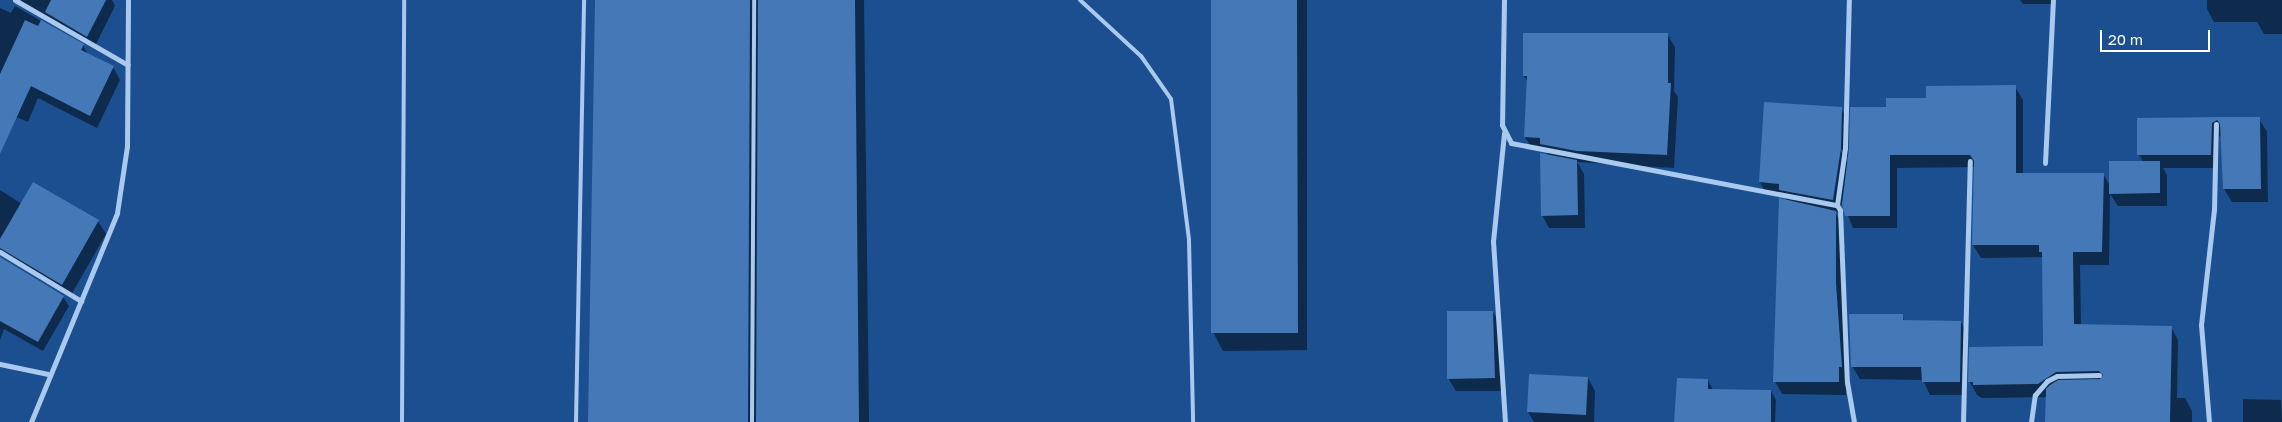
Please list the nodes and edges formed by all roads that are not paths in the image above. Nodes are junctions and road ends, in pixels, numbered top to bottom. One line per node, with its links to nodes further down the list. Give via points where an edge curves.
1 (15, 0): 10 (street)
2 (128, 0): 10 (street)
3 (404, 0): 22 (lane)
4 (584, 0): 23 (lane)
5 (754, 0): 24 (lane)
6 (1080, 0): 25 (lane, via 1141,56 1171,100 1189,240)
7 (1504, 0): 12 (street)
8 (1849, 0): 15 (street, via 1846,148)
9 (2053, 0): 14 (street)
10 (128, 65): 17 (street, via 123,184 117,213)
11 (2216, 124): 30 (street, via 2214,210 2201,325)
12 (1504, 132): 15 (street, via 1511,143); 26 (street, via 1494,241)
13 (1970, 161): 28 (street)
14 (2045, 163)
15 (1837, 205): 27 (street, via 1840,210 1846,364)
16 (0, 252): 17 (street)
17 (80, 301): 19 (street)
18 (0, 364): 19 (street)
19 (48, 374): 21 (street)
20 (2099, 375): 29 (street, via 2057,376 2047,381 2036,394)
21 (31, 422)
22 (402, 422)
23 (576, 422)
24 (752, 422)
25 (1193, 422)
26 (1505, 422)
27 (1854, 422)
28 (1963, 422)
29 (2031, 422)
30 (2209, 422)

